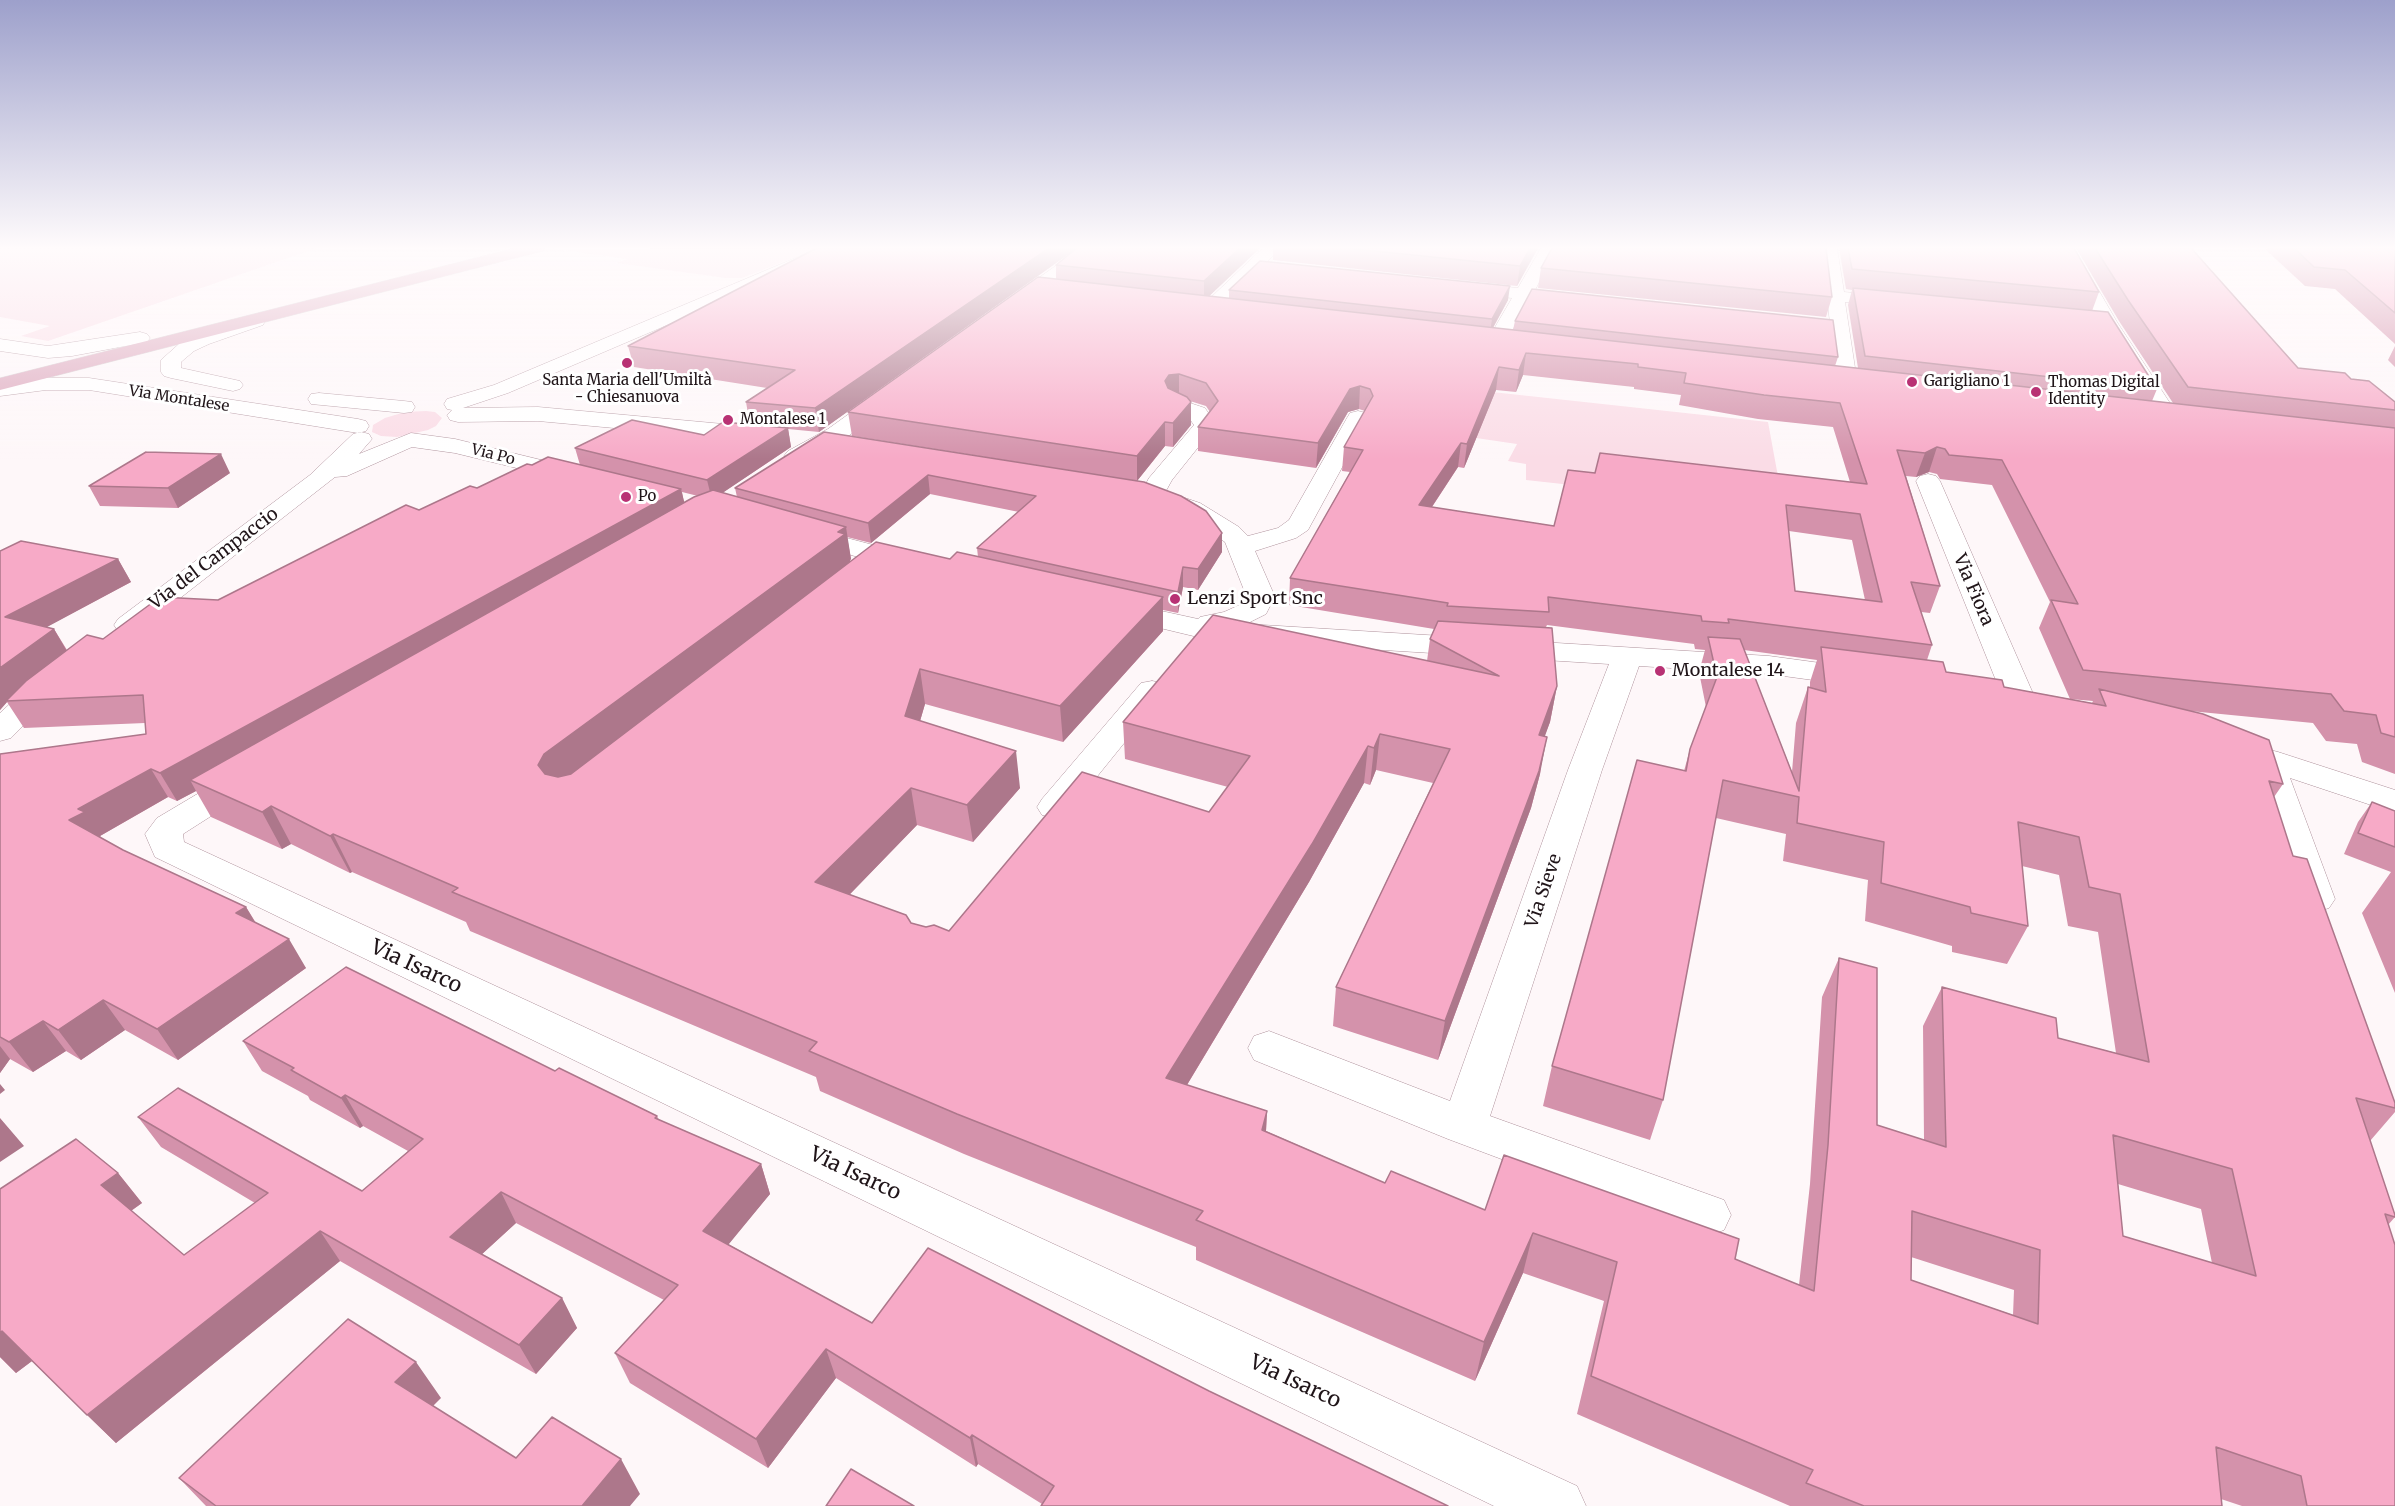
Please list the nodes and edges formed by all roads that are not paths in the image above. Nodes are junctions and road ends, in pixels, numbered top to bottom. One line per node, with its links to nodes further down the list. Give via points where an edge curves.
1 (219, 318): 10 (main road)
2 (265, 318): 16 (main road, via 77,365)
3 (266, 318): 20 (street, Via Montalese, via 187,347 171,360 171,372 179,375)
4 (668, 318): 24 (street, via 501,388)
5 (1509, 318): 12 (street)
6 (1838, 318): 9 (street)
7 (2098, 318): 26 (street)
8 (1816, 324): 9 (street)
9 (1839, 327): 17 (street)
10 (140, 338): 14 (street, via 48,352); 16 (main road)
11 (1473, 339): 12 (street)
12 (1497, 341): 13 (street)
13 (1520, 344)
14 (0, 345)
15 (1824, 378): 17 (street)
16 (2, 379): 29 (street, Via Montalese, via 89,384)
17 (1847, 381): 18 (street)
18 (1869, 383)
19 (902, 386): 31 (street)
20 (253, 389)
21 (298, 396): 23 (street)
22 (1178, 405): 38 (street, via 1197,414 1205,425 1161,478 1141,491 1191,508 1230,532)
23 (404, 407): 24 (street); 29 (street, via 376,415)
24 (441, 408): 30 (street, Via Montalese, via 456,421); 31 (street)
25 (2145, 414): 26 (street)
26 (2168, 417): 28 (street)
27 (1358, 418): 38 (street, via 1299,525 1287,533)
28 (2190, 419)
29 (359, 432): 30 (street, Via Montalese, via 380,442); 34 (street, Via del Campaccio)
30 (409, 440): 34 (street, Via del Campaccio); 35 (street, Via Po, via 455,446)
31 (826, 441): 32 (street); 33 (street)
32 (861, 446)
33 (775, 470)
34 (318, 480): 43 (street, Via del Campaccio)
35 (592, 480)
36 (1928, 481): 48 (street, Via Fiora, via 2030,701)
37 (784, 529): 39 (street)
38 (1241, 547): 44 (street, via 1258,590 1256,608)
39 (883, 557): 40 (street); 41 (street)
40 (928, 567)
41 (859, 576)
42 (1099, 606): 44 (street)
43 (105, 642)
44 (1187, 645): 45 (street, via 1240,632); 54 (street)
45 (1627, 657): 47 (street, via 1768,665); 57 (street, Via Sieve)
46 (68, 671): 49 (street, via 31,699)
47 (1882, 680)
48 (1984, 694)
49 (0, 730)
50 (2210, 745): 51 (street)
51 (2266, 759): 53 (street); 55 (street)
52 (262, 770): 59 (street, Via Isarco, via 170,826 163,834 168,849)
53 (2395, 801)
54 (1032, 833)
55 (2326, 927)
56 (1269, 1048): 57 (street)
57 (1464, 1126): 58 (street)
58 (1707, 1215)
59 (1557, 1506)

